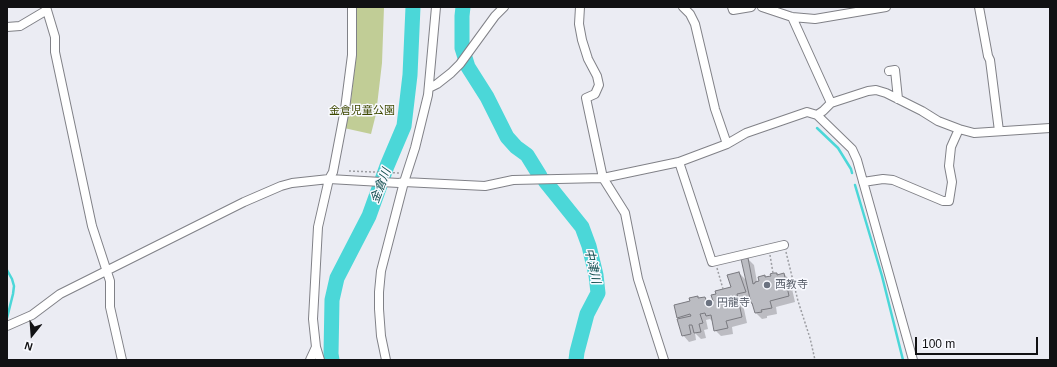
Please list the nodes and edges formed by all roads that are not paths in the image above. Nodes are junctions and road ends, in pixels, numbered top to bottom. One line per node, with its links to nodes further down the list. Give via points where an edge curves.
1 (352, 7): 25 (street, via 352,55 345,109)
2 (436, 7): 15 (street)
3 (504, 7): 15 (street, via 460,64)
4 (580, 7): 24 (street, via 579,24 582,40 597,76 596,94 586,98)
5 (684, 7): 22 (street, via 695,24 715,109)
6 (732, 7): 7 (street, via 733,10)
7 (751, 7)
8 (762, 7): 12 (street)
9 (886, 7): 12 (street, via 815,19)
10 (979, 7): 21 (street, via 990,60)
11 (46, 9): 13 (street, via 20,26); 29 (street, via 55,37 54,52 92,226)
12 (792, 17): 17 (street)
13 (7, 27)
14 (889, 71): 16 (street, via 895,70)
15 (429, 88): 26 (street, via 415,148)
16 (898, 99): 17 (street, via 872,90); 20 (street, via 938,121)
17 (831, 104): 18 (street)
18 (817, 115): 22 (street, via 807,112 746,133); 27 (street, via 852,149)
19 (1050, 128): 21 (street)
20 (959, 129): 21 (street, via 974,133); 27 (street, via 952,147 949,166 952,182 949,201 943,201 893,180)
21 (999, 131)
22 (727, 144): 23 (street)
23 (678, 162): 24 (street); 28 (street, via 712,262)
24 (604, 178): 26 (street, via 513,180 485,186); 36 (street, via 625,213 638,279)
25 (329, 179): 26 (street); 29 (street, via 281,186); 31 (street, via 318,227 313,319)
26 (400, 182): 35 (street, via 379,292 381,336)
27 (863, 182): 37 (street)
28 (784, 245)
29 (107, 271): 30 (street, via 60,294 32,315); 32 (street, via 110,281 110,306)
30 (7, 326)
31 (316, 347): 33 (street); 34 (street)
32 (122, 360)
33 (310, 360)
34 (320, 360)
35 (386, 360)
36 (664, 360)
37 (913, 360)

